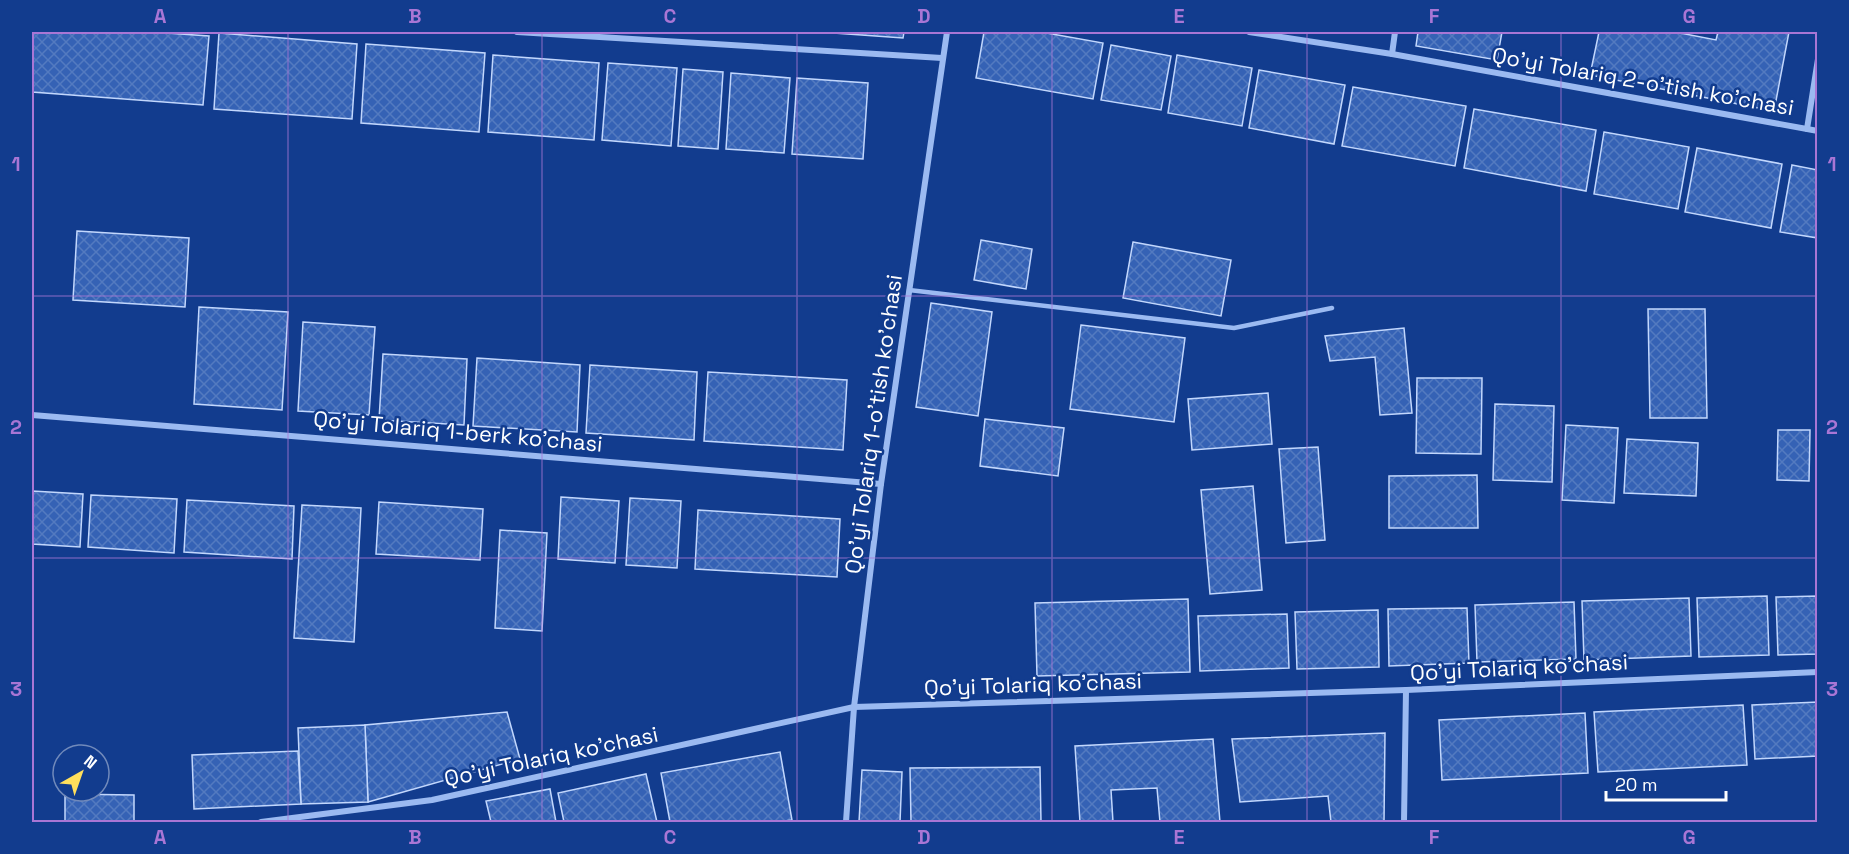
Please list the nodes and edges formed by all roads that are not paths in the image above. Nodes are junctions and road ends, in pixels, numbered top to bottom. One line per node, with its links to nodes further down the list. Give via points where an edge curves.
1 (517, 32): 6 (street)
2 (947, 32): 6 (street, Qo'yi Tolariq 1-o'tish ko'chasi)
3 (1249, 32): 5 (street, Qo'yi Tolariq 2-o'tish ko'chasi)
4 (1395, 32): 5 (street)
5 (1392, 54): 8 (street, Qo'yi Tolariq 2-o'tish ko'chasi)
6 (942, 58): 10 (street, Qo'yi Tolariq 1-o'tish ko'chasi)
7 (1818, 59): 8 (street)
8 (1807, 129): 9 (street, Qo'yi Tolariq 2-o'tish ko'chasi)
9 (1818, 131)
10 (909, 290): 11 (lane, via 1234,328); 13 (street, Qo'yi Tolariq 1-o'tish ko'chasi)
11 (1332, 308)
12 (32, 414): 13 (street, Qo'yi Tolariq 1-berk ko'chasi)
13 (881, 484): 16 (street, Qo'yi Tolariq 1-o'tish ko'chasi)
14 (1818, 672): 15 (street, Qo'yi Tolariq ko'chasi)
15 (1406, 690): 16 (street, Qo'yi Tolariq ko'chasi); 19 (street)
16 (854, 707): 17 (street, Qo'yi Tolariq ko'chasi, via 432,800); 18 (street, Qo'yi Tolariq 1-o'tish ko'chasi)
17 (261, 822)
18 (846, 822)
19 (1404, 822)

